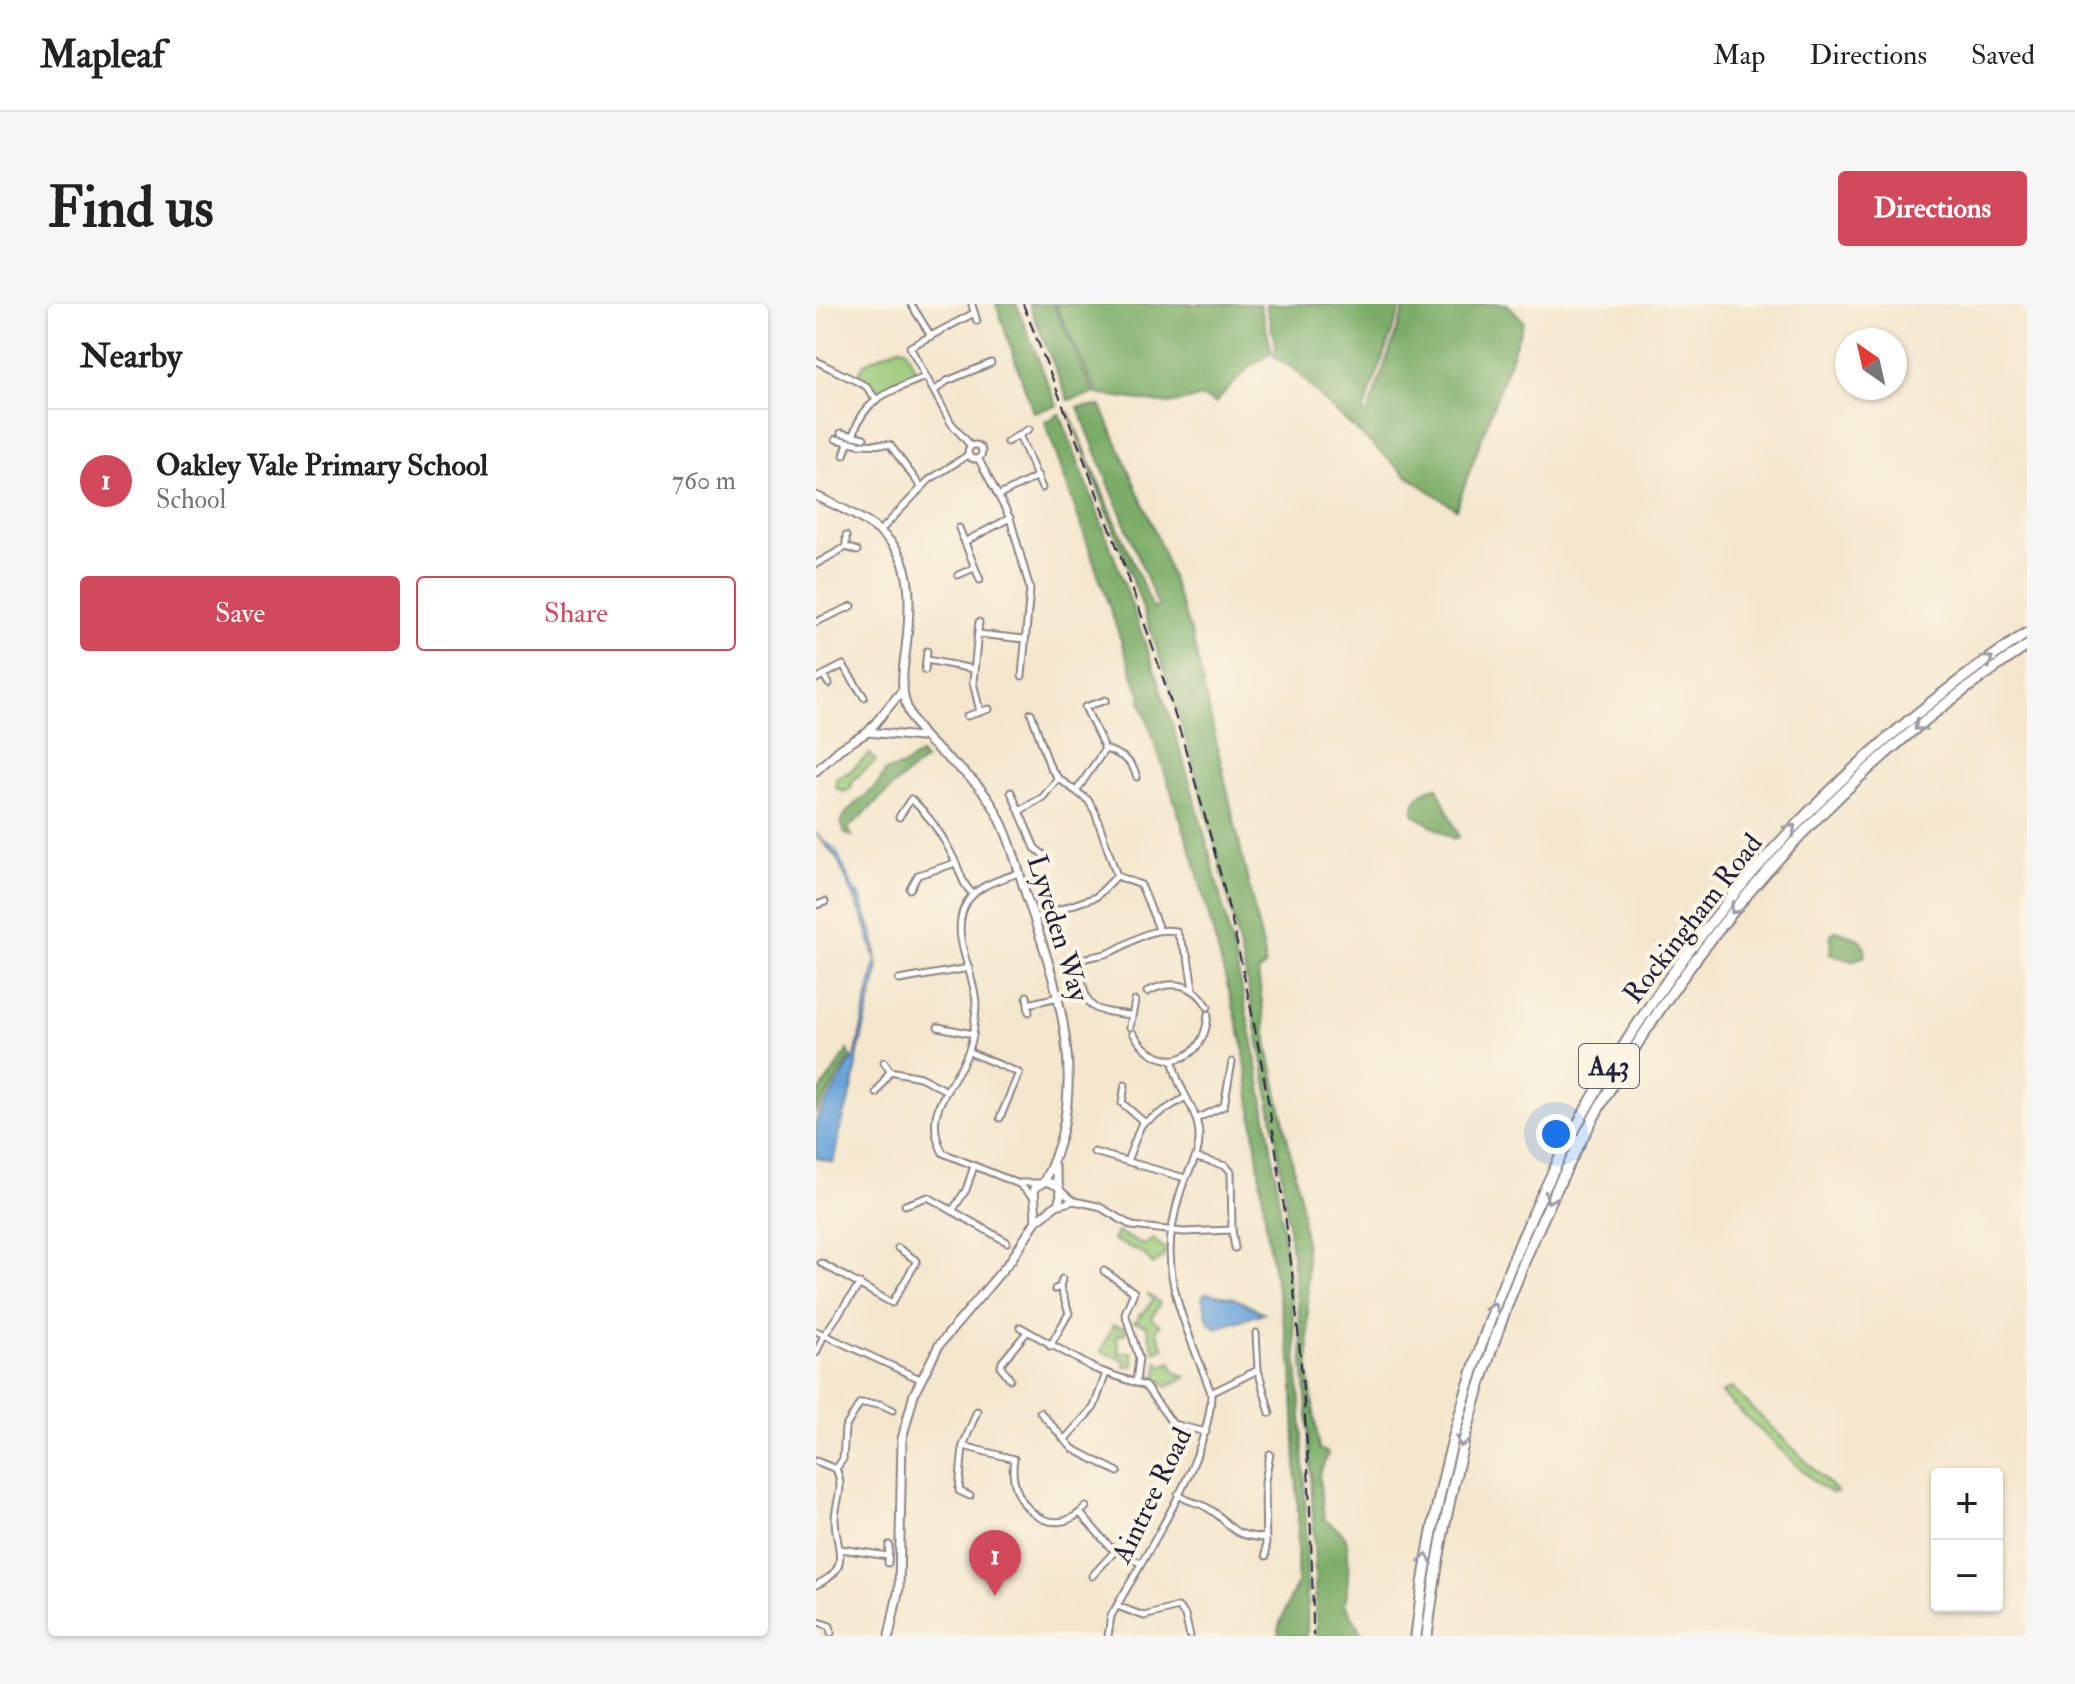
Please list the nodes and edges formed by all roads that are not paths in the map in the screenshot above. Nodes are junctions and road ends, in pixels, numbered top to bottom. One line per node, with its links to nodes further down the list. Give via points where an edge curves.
1 (911, 304): 5 (street)
2 (972, 305): 3 (street)
3 (974, 313): 4 (street); 5 (street)
4 (977, 321)
5 (931, 336): 8 (street, via 910,347)
6 (816, 361): 10 (street, via 866,386)
7 (991, 363): 9 (street)
8 (925, 377): 9 (street); 10 (street)
9 (934, 391): 19 (street)
10 (875, 398): 14 (street)
11 (1029, 429): 13 (street)
12 (841, 433): 14 (street)
13 (1019, 435): 17 (street); 23 (street)
14 (853, 436): 15 (street)
15 (864, 438)
16 (836, 439): 18 (street)
17 (1007, 442)
18 (848, 443): 20 (street); 24 (street, via 890,445)
19 (971, 446): 21 (street); 22 (street, via 981,449)
20 (844, 455)
21 (968, 455): 22 (street); 24 (street)
22 (978, 458): 26 (street)
23 (1038, 476): 25 (street); 26 (street)
24 (921, 487): 30 (street)
25 (1042, 488)
26 (1000, 495): 28 (street)
27 (816, 496): 30 (street, Lyveden Way)
28 (1010, 518): 32 (street); 44 (street, via 1030,589)
29 (959, 528): 32 (street)
30 (881, 530): 54 (street, Lyveden Way, via 898,553 909,585)
31 (846, 536): 33 (street)
32 (966, 541): 36 (street)
33 (846, 547): 34 (street); 35 (street)
34 (857, 551)
35 (816, 564)
36 (974, 568): 37 (street); 38 (street)
37 (958, 575)
38 (980, 580)
39 (852, 606): 40 (street)
40 (816, 622)
41 (979, 622): 43 (street)
42 (2027, 633): 180 (highway, Rockingham Road / A43, one-way to 42, via 1439,1490 1479,1346 1545,1184 1607,1068 1688,949 1788,832 1909,720)
43 (978, 634): 44 (street); 48 (street)
44 (1024, 639): 51 (street)
45 (2027, 646): 181 (highway, Rockingham Road / A43, one-way to 181, via 1907,735 1796,840 1695,958 1617,1074 1541,1216 1486,1360 1450,1491)
46 (927, 651): 47 (street)
47 (927, 660): 48 (street); 49 (street)
48 (973, 669): 61 (street)
49 (925, 670)
50 (824, 676): 52 (street); 53 (street); 55 (street, via 843,665)
51 (1022, 676)
52 (816, 679)
53 (829, 684)
54 (901, 692): 58 (street, Lyveden Way); 63 (street, Lyveden Way)
55 (864, 697)
56 (1106, 700): 57 (street)
57 (1085, 707): 60 (street); 70 (street)
58 (890, 708): 63 (street, via 899,706); 65 (street)
59 (989, 709): 61 (street)
60 (1074, 709)
61 (980, 712): 64 (street)
62 (1031, 713): 73 (street)
63 (910, 715): 68 (street, via 910,727); 69 (street, Lyveden Way)
64 (967, 716)
65 (883, 717): 66 (street); 67 (street)
66 (868, 732): 67 (street); 71 (street)
67 (891, 734): 68 (street)
68 (901, 734): 69 (street, Lyveden Way)
69 (920, 737): 80 (street, Lyveden Way, via 984,793)
70 (1105, 749): 72 (street, via 1134,765); 74 (street)
71 (816, 771)
72 (1137, 777)
73 (1058, 778): 74 (street); 76 (street, via 1043,797)
74 (1077, 790): 81 (street, via 1095,812)
75 (1011, 792): 76 (street)
76 (1021, 810): 78 (street, via 1035,848)
77 (899, 817): 79 (street, via 911,799 928,814)
78 (1045, 856)
79 (956, 863): 82 (street, via 918,875); 83 (street)
80 (1019, 873): 83 (street); 86 (street, Lyveden Way)
81 (1117, 876): 86 (street, via 1096,897); 87 (street, via 1141,885)
82 (910, 889)
83 (973, 894): 88 (street, via 964,907 960,931)
84 (825, 902): 85 (street)
85 (816, 905)
86 (1034, 918): 93 (street, Lyveden Way)
87 (1159, 929): 90 (street, via 1181,935); 97 (street, via 1080,961 1090,1006)
88 (969, 968): 89 (street); 99 (street, via 976,1004)
89 (899, 980)
90 (1193, 989): 91 (street, via 1165,985); 101 (street, via 1208,1011 1199,1045)
91 (1147, 992)
92 (1027, 996): 95 (street)
93 (1060, 997): 95 (street); 116 (street, Lyveden Way, via 1068,1078)
94 (1135, 1001): 97 (street)
95 (1028, 1004): 96 (street)
96 (1029, 1012)
97 (1130, 1015): 101 (street, via 1131,1030 1150,1052)
98 (938, 1027): 99 (street)
99 (973, 1034): 100 (street)
100 (969, 1052): 106 (street); 109 (street, via 1019,1073)
101 (1173, 1061): 108 (street)
102 (884, 1062): 104 (street)
103 (1232, 1062): 110 (street, via 1224,1106)
104 (890, 1071): 106 (street, via 920,1077); 107 (street)
105 (1125, 1085): 111 (street, via 1122,1103)
106 (947, 1091): 115 (street, via 935,1113 933,1133 943,1153)
107 (876, 1093)
108 (1184, 1098): 110 (street); 111 (street)
109 (1000, 1118)
110 (1196, 1119): 113 (street)
111 (1144, 1122): 114 (street)
112 (1094, 1152): 114 (street)
113 (1201, 1159): 117 (street, Aintree Road); 127 (street, via 1231,1172)
114 (1127, 1161): 117 (street)
115 (974, 1165): 119 (street); 125 (street)
116 (1054, 1166): 118 (street, Lyveden Way); 120 (street, Lyveden Way)
117 (1185, 1178): 128 (street, Aintree Road)
118 (1041, 1182): 119 (street); 120 (street); 121 (street, Lyveden Way)
119 (1019, 1184): 121 (street)
120 (1060, 1188): 122 (street); 124 (street, Lyveden Way)
121 (1034, 1200): 124 (street); 126 (street, Lyveden Way)
122 (1074, 1201): 124 (street); 128 (street, via 1104,1208 1132,1226)
123 (905, 1205): 125 (street, via 928,1197)
124 (1053, 1207): 126 (street)
125 (952, 1211): 129 (street)
126 (1036, 1221): 145 (street, via 1011,1260 936,1349)
127 (1232, 1230): 128 (street); 131 (street)
128 (1172, 1231): 148 (street, Aintree Road, via 1175,1293)
129 (1007, 1242)
130 (898, 1248): 135 (street, via 917,1261 892,1303)
131 (1235, 1248)
132 (821, 1263): 135 (street)
133 (1104, 1271): 147 (street, via 1134,1292 1125,1313 1139,1358)
134 (1062, 1279): 141 (street, via 1057,1288 1069,1313)
135 (860, 1284): 140 (street)
136 (1020, 1327): 138 (street)
137 (816, 1331): 140 (street)
138 (1027, 1332): 141 (street); 146 (street, via 1002,1362)
139 (1256, 1333): 143 (street)
140 (824, 1335): 142 (street); 145 (street)
141 (1050, 1346): 144 (street)
142 (816, 1353)
143 (1258, 1370): 148 (street); 154 (street)
144 (1106, 1373): 147 (street); 156 (street, via 1094,1407)
145 (920, 1379): 177 (street, via 902,1439 899,1588)
146 (1010, 1379)
147 (1136, 1382): 155 (street, via 1150,1390 1173,1424)
148 (1211, 1393): 155 (street, Aintree Road)
149 (854, 1397): 150 (street)
150 (860, 1403): 151 (street); 160 (street, via 845,1428 843,1459)
151 (893, 1410)
152 (977, 1411): 157 (street)
153 (1040, 1412): 156 (street)
154 (1270, 1413)
155 (1206, 1432): 162 (street, Aintree Road)
156 (1064, 1440): 161 (street)
157 (963, 1446): 163 (street, via 959,1491); 165 (street, via 1014,1459 1014,1487 1028,1510 1054,1520)
158 (1270, 1454): 166 (street)
159 (816, 1461): 160 (street)
160 (836, 1469): 168 (street, via 842,1488 835,1517)
161 (1118, 1472)
162 (1178, 1494): 166 (street, via 1204,1505 1229,1529); 171 (street, Aintree Road)
163 (970, 1496)
164 (1086, 1507): 165 (street)
165 (1080, 1513): 169 (street)
166 (1266, 1538): 170 (street)
167 (889, 1545): 168 (street, via 888,1560)
168 (841, 1549): 173 (street, via 832,1575)
169 (1116, 1550): 171 (street); 172 (street)
170 (1266, 1556)
171 (1140, 1563): 174 (street, Aintree Road)
172 (1092, 1576)
173 (816, 1585)
174 (1117, 1606): 178 (street, Aintree Road); 179 (street, via 1144,1616 1178,1607)
175 (816, 1621): 176 (street, via 830,1626)
176 (831, 1633)
177 (892, 1634)
178 (1108, 1636)
179 (1190, 1636)
180 (1416, 1636)
181 (1427, 1636)

